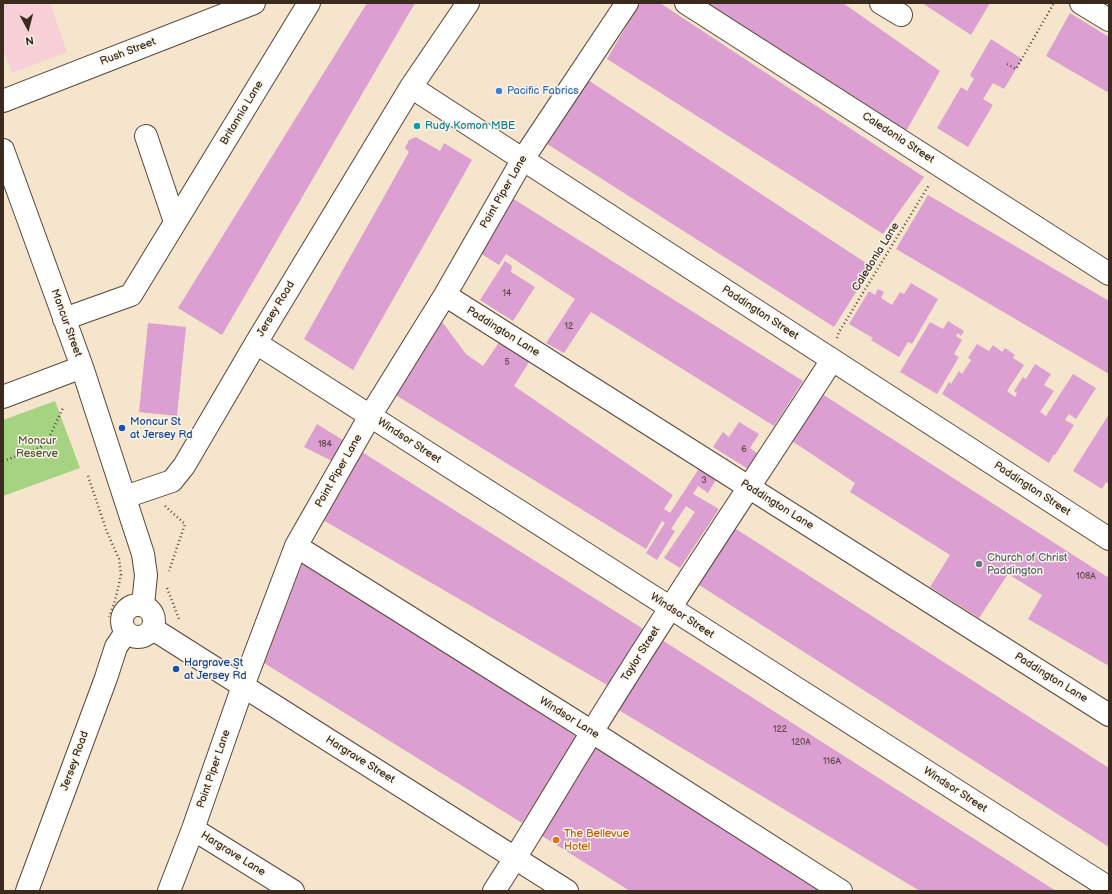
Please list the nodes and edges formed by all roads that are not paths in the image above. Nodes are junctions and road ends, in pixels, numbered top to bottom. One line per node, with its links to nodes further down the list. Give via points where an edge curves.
1 (254, 3): 11 (street, Rush Street)
2 (309, 3): 15 (street, Britannia Lane)
3 (468, 3): 10 (street, Jersey Road)
4 (627, 3): 14 (street, Point Piper Lane)
5 (686, 3): 16 (street, Caledonia Street)
6 (881, 3): 8 (street)
7 (1081, 3): 9 (street)
8 (900, 15)
9 (1109, 20)
10 (411, 87): 14 (street, Paddington Street); 19 (street, Jersey Road)
11 (3, 101)
12 (146, 136): 15 (street)
13 (3, 150): 18 (street, Moncur Street)
14 (523, 159): 17 (street, Point Piper Lane); 20 (street, Paddington Street)
15 (176, 222): 18 (street, Britannia Lane, via 131,295)
16 (1109, 274)
17 (445, 295): 23 (street, Point Piper Lane); 24 (street, Paddington Lane)
18 (64, 320): 21 (street, Moncur Street)
19 (256, 343): 23 (street, Windsor Street); 25 (street, Jersey Road, via 184,466 172,481)
20 (832, 360): 24 (street, Taylor Street); 26 (street, Paddington Street)
21 (82, 367): 22 (street); 25 (street, Moncur Street)
22 (3, 397)
23 (370, 416): 27 (street, Point Piper Lane); 29 (street, Windsor Street)
24 (749, 487): 29 (street, Taylor Street); 33 (street, Paddington Lane)
25 (125, 497): 28 (street, via 143,554 146,575)
26 (1109, 539)
27 (296, 546): 32 (street, Point Piper Lane); 34 (street, Windsor Lane)
28 (143, 605): 30 (street, via 154,614); 31 (street, via 132,606 124,612 122,622)
29 (670, 608): 34 (street, Taylor Street); 37 (street, Windsor Street)
30 (153, 629): 31 (street, via 140,637); 32 (street, Hargrave Street)
31 (126, 632): 38 (street, Jersey Road, via 116,647)
32 (243, 686): 35 (street, Point Piper Lane); 36 (street, Hargrave Street)
33 (1109, 715)
34 (591, 732): 36 (street, Taylor Street); 43 (street, Windsor Lane)
35 (193, 830): 39 (street, Point Piper Lane); 40 (street, Hargrave Lane)
36 (516, 858): 41 (street, Taylor Street); 42 (street, Hargrave Street)
37 (1109, 888)
38 (27, 891)
39 (170, 891)
40 (293, 891)
41 (494, 891)
42 (567, 891)
43 (841, 891)

